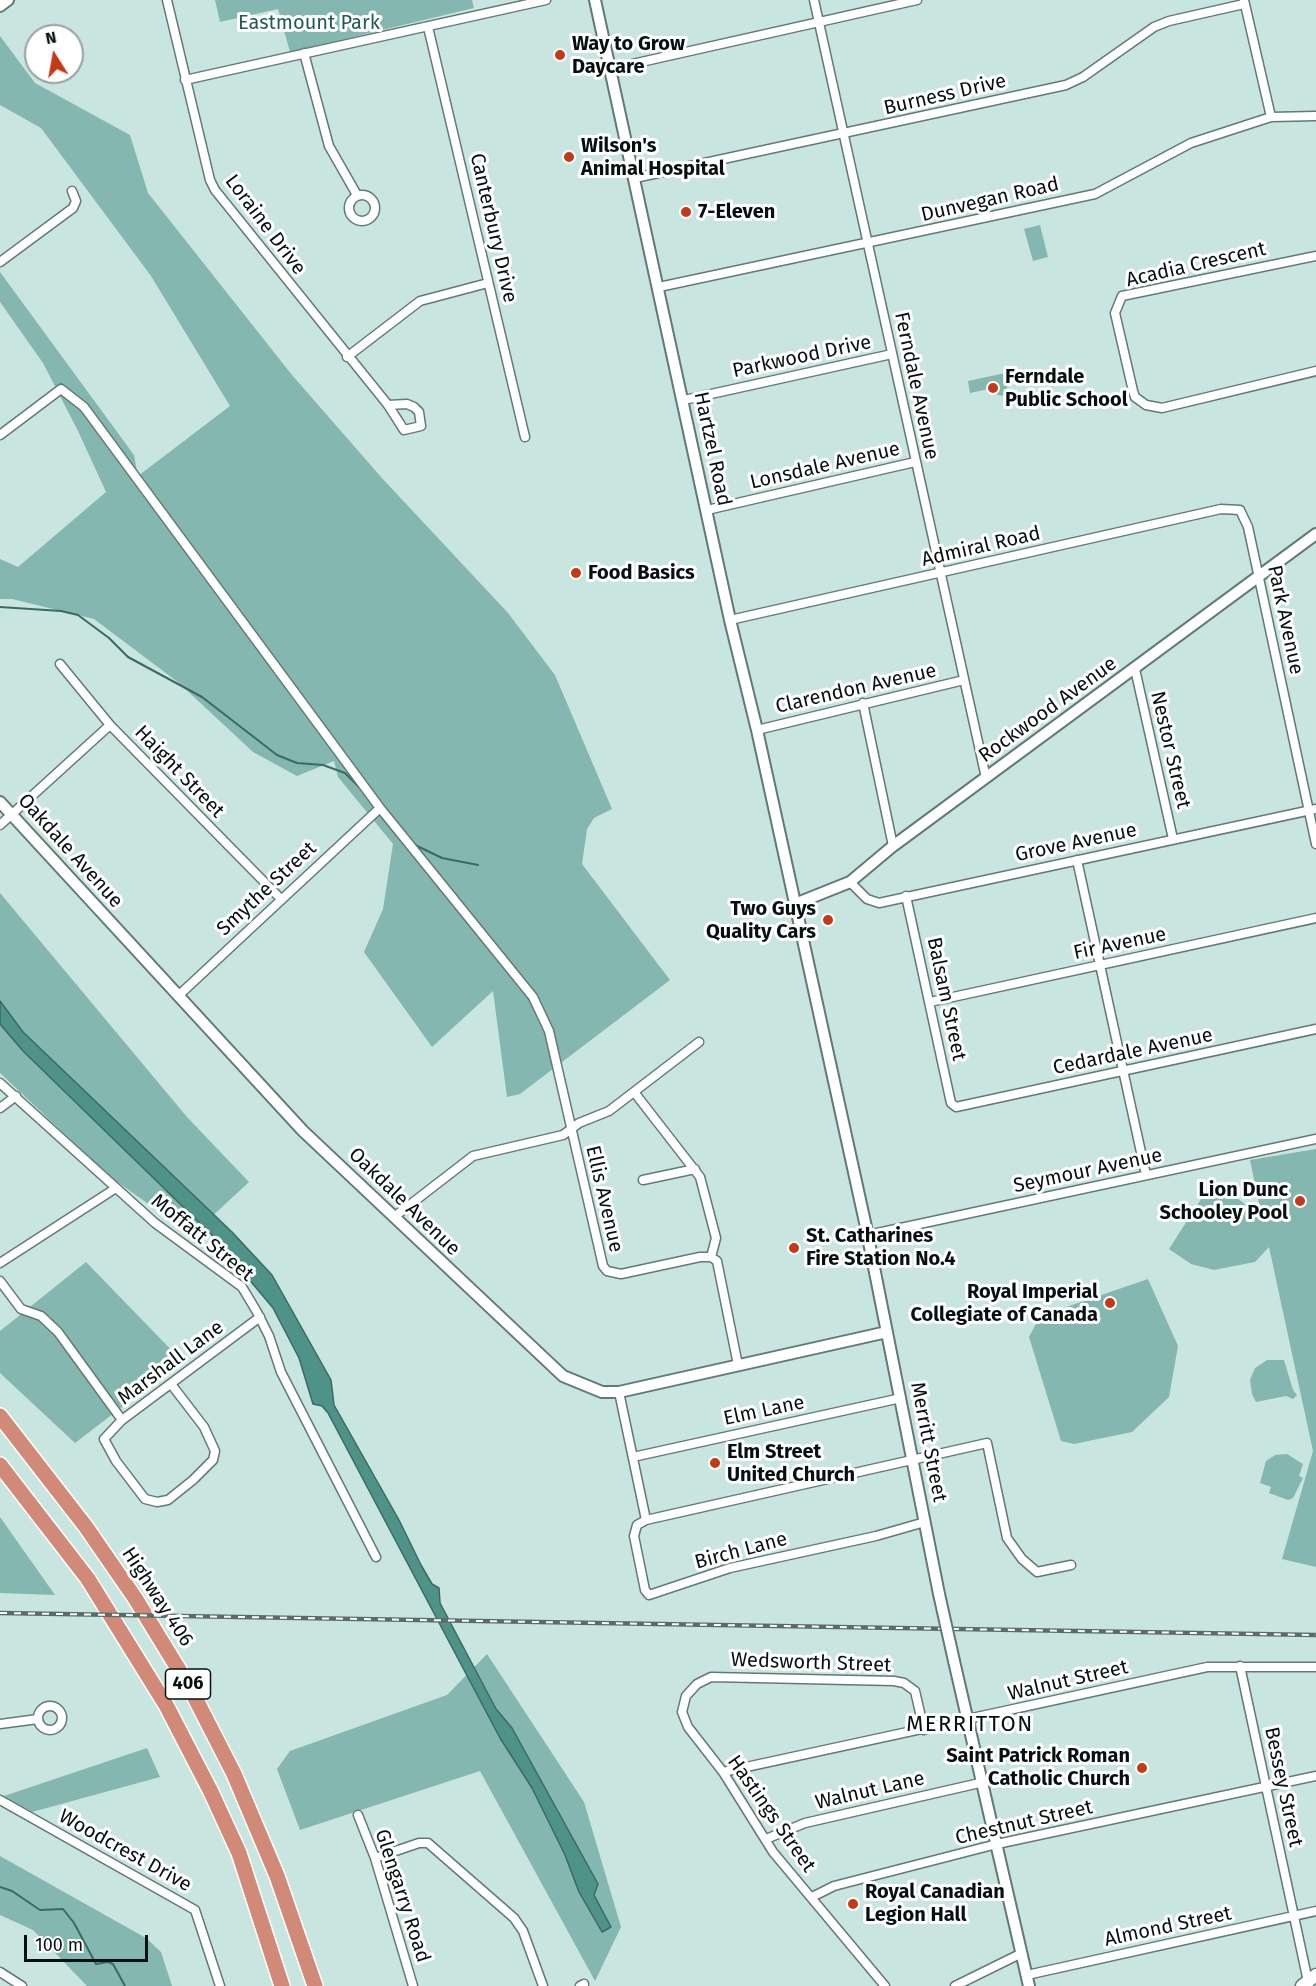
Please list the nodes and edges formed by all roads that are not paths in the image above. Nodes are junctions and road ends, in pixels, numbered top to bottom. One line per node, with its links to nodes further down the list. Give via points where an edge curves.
1 (8, 0): 8 (street)
2 (167, 0): 13 (street, Loraine Drive)
3 (546, 0): 10 (street)
4 (595, 0): 12 (street, Hartzel Road)
5 (814, 0): 9 (street, Ferndale Avenue)
6 (917, 0): 9 (street)
7 (1244, 2): 14 (street); 16 (street, Burness Drive, via 1154,27 1066,85)
8 (0, 6)
9 (819, 23): 12 (street); 16 (street, Ferndale Avenue)
10 (428, 27): 11 (street); 23 (street, Canterbury Drive)
11 (304, 53): 13 (street); 19 (street, via 329,146)
12 (610, 69): 17 (street, Hartzel Road)
13 (185, 80): 26 (street, Loraine Drive, via 215,190)
14 (1271, 117): 15 (street, Dunvegan Road); 20 (street, Dunvegan Road, via 1191,143 1095,194)
15 (1316, 117)
16 (844, 135): 17 (street, Burness Drive); 20 (street, Ferndale Avenue)
17 (635, 178): 24 (street, Hartzel Road)
18 (72, 191): 22 (street, via 76,201 73,208)
19 (357, 195)
20 (868, 244): 24 (street, Dunvegan Road); 25 (street, Ferndale Avenue)
21 (1316, 256): 27 (street, Acadia Crescent, via 1122,296 1115,313 1135,396 1146,405 1162,408)
22 (0, 262)
23 (488, 283): 26 (street, via 420,301); 31 (street, Canterbury Drive)
24 (659, 287): 28 (street, Hartzel Road)
25 (892, 354): 28 (street, Parkwood Drive); 32 (street, Ferndale Avenue)
26 (346, 357): 29 (street, Loraine Drive)
27 (1316, 371)
28 (684, 400): 33 (street, Hartzel Road)
29 (388, 405)
30 (0, 435): 47 (street, via 61,388 84,407)
31 (525, 437)
32 (915, 462): 33 (street, Lonsdale Avenue); 36 (street, Ferndale Avenue)
33 (706, 510): 38 (street, Hartzel Road)
34 (1240, 510): 36 (street, Admiral Road, via 1221,509); 37 (street, Park Avenue, via 1248,527)
35 (1316, 534): 37 (street, Rockwood Avenue)
36 (940, 574): 38 (street, Admiral Road); 41 (street, Ferndale Avenue)
37 (1258, 577): 40 (street, Rockwood Avenue); 48 (street, Park Avenue)
38 (730, 620): 44 (street, Hartzel Road)
39 (60, 664): 43 (street, Haight Street)
40 (1135, 669): 45 (street, Rockwood Avenue); 51 (street, Nestor Street)
41 (964, 680): 42 (street, Clarendon Avenue); 45 (street, Ferndale Avenue)
42 (862, 703): 44 (street, Clarendon Avenue); 53 (street)
43 (111, 725): 49 (street); 57 (street, Haight Street)
44 (757, 730): 58 (street, Hartzel Road)
45 (986, 778): 53 (street, Rockwood Avenue)
46 (0, 802): 49 (street, Oakdale Avenue)
47 (380, 808): 57 (street, Smythe Street); 71 (street, via 532,997 549,1031)
48 (1312, 809): 51 (street, Grove Avenue); 52 (street, Park Avenue)
49 (13, 815): 50 (street); 61 (street, Oakdale Avenue)
50 (0, 825)
51 (1173, 839): 54 (street, Grove Avenue)
52 (1316, 844)
53 (893, 846): 55 (street, Rockwood Avenue)
54 (1077, 860): 56 (street, Grove Avenue); 60 (street)
55 (850, 882): 56 (street, Grove Avenue, via 857,891 879,903); 58 (street, Rockwood Avenue)
56 (906, 896): 62 (street, Balsam Street)
57 (280, 898): 61 (street, Smythe Street)
58 (795, 904): 78 (street, Merritt Street)
59 (1316, 918): 60 (street, Fir Avenue)
60 (1099, 965): 62 (street, Fir Avenue); 65 (street)
61 (178, 996): 77 (street, Oakdale Avenue, via 303,1131)
62 (930, 1002): 69 (street, Balsam Street, via 951,1103)
63 (1316, 1029): 65 (street, Cedardale Avenue)
64 (699, 1042): 67 (street)
65 (1123, 1072): 69 (street, Cedardale Avenue); 74 (street)
66 (0, 1083): 68 (street, Moffatt Street)
67 (634, 1092): 71 (street, via 609,1111 579,1123); 73 (street)
68 (15, 1096): 70 (street); 76 (street, Moffatt Street)
69 (956, 1107)
70 (0, 1108)
71 (570, 1131): 77 (street, via 473,1156); 79 (street, Ellis Avenue, via 599,1254 607,1271 621,1274)
72 (1316, 1139): 74 (street, Seymour Avenue)
73 (695, 1168): 75 (street); 79 (street, via 716,1238)
74 (1146, 1175): 78 (street, Seymour Avenue)
75 (643, 1180)
76 (116, 1188): 80 (street); 82 (street, Moffatt Street, via 155,1223 242,1287)
77 (393, 1217): 86 (street, Oakdale Avenue, via 563,1376 590,1389)
78 (868, 1235): 83 (street, Merritt Street)
79 (711, 1257): 84 (street, via 721,1273)
80 (0, 1263)
81 (0, 1281): 89 (street, via 21,1309 40,1316 58,1332)
82 (260, 1317): 85 (street, Marshall Lane); 95 (street, Moffatt Street, via 281,1372)
83 (887, 1332): 84 (street, Oakdale Avenue); 87 (street, Merritt Street)
84 (738, 1365): 86 (street, Oakdale Avenue)
85 (171, 1384): 89 (street, Marshall Lane); 89 (street, Marshall Lane, via 215,1452 210,1462 168,1500 145,1499 116,1461 104,1439)
86 (619, 1392): 90 (street)
87 (901, 1398): 90 (street, Elm Lane); 91 (street, Merritt Street)
88 (0, 1416): 123 (highway, Highway 406 / 406, via 86,1527 190,1688 277,1876)
89 (122, 1420)
90 (633, 1457): 93 (street)
91 (913, 1460): 93 (street); 94 (street, Merritt Street); 96 (street, via 987,1443 1007,1538 1037,1572)
92 (0, 1465): 122 (highway, 406, via 88,1579 166,1705 239,1853)
93 (646, 1520): 94 (street, Birch Lane, via 637,1525 634,1536 649,1595 730,1568)
94 (925, 1522): 101 (street, Merritt Street, bridge)
95 (376, 1557)
96 (1071, 1565)
97 (1240, 1666): 98 (street, Walnut Street); 101 (street, Walnut Street, via 1207,1666); 107 (street, Bessey Street)
98 (1316, 1667)
99 (682, 1712): 103 (street, Wedsworth Street, via 686,1696 711,1677 894,1681 915,1691); 104 (street, Hastings Street, via 688,1727)
100 (38, 1719): 102 (street)
101 (969, 1720): 103 (street, Walnut Street); 106 (street, Merritt Street)
102 (0, 1724)
103 (924, 1730): 104 (street, Walnut Street)
104 (723, 1772): 110 (street, Hastings Street)
105 (1316, 1776): 107 (street, Chestnut Street)
106 (984, 1782): 110 (street, Walnut Lane, via 805,1823); 111 (street, Merritt Street)
107 (1266, 1787): 111 (street, Chestnut Street); 115 (street, Bessey Street)
108 (0, 1800): 121 (street, Woodcrest Drive, via 195,1910)
109 (358, 1815): 112 (street, Glengarry Road)
110 (766, 1839): 113 (street, Hastings Street)
111 (997, 1844): 113 (street, Chestnut Street, via 834,1886); 116 (street, Merritt Street)
112 (375, 1858): 124 (street, Glengarry Road); 125 (street, via 428,1843 514,1918 523,1931)
113 (812, 1897): 126 (street, Hastings Street)
114 (1316, 1911): 115 (street, Almond Street)
115 (1294, 1916): 118 (street, Almond Street); 119 (street, Bessey Street)
116 (1022, 1953): 118 (street, Merritt Street); 127 (street)
117 (0, 1972): 120 (street)
118 (1028, 1981)
119 (1309, 1982)
120 (22, 1986)
121 (220, 1986)
122 (282, 1986)
123 (315, 1986)
124 (413, 1986)
125 (543, 1986)
126 (885, 1986)
127 (955, 1986)

